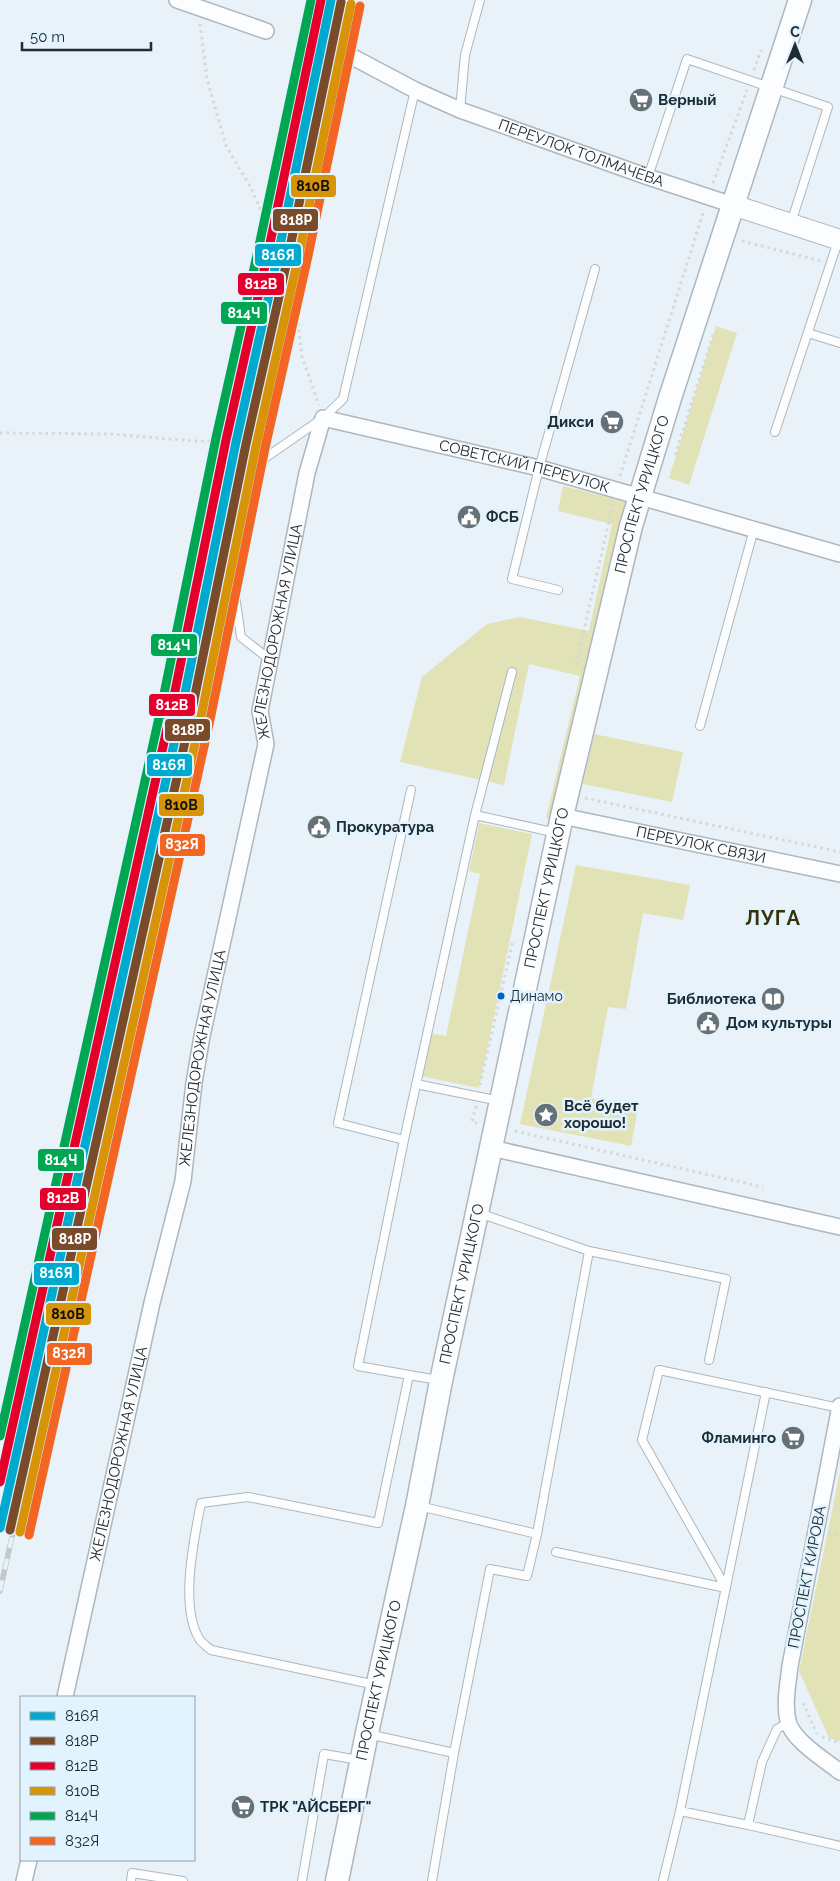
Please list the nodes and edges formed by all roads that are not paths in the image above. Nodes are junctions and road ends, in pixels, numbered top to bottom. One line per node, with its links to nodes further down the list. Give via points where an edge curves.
1 (177, 0): 4 (street)
2 (480, 0): 9 (lane, via 465,55)
3 (800, 0): 7 (main road, ПРОСПЕКТ УРИЦКОГО)
4 (202, 3): 5 (street)
5 (266, 31)
6 (330, 45): 8 (street, ПЕРЕУЛОК ТОЛМАЧЁВА)
7 (761, 84): 10 (lane, via 687,59); 11 (main road, ПРОСПЕКТ УРИЦКОГО); 12 (lane, via 828,107)
8 (415, 90): 9 (street, ПЕРЕУЛОК ТОЛМАЧЁВА); 17 (lane, via 343,399)
9 (460, 110): 10 (street, ПЕРЕУЛОК ТОЛМАЧЁВА)
10 (648, 177): 11 (street, ПЕРЕУЛОК ТОЛМАЧЁВА)
11 (742, 208): 12 (main road, ПЕРЕУЛОК ТОЛМАЧЁВА); 20 (main road, ПРОСПЕКТ УРИЦКОГО, via 670,398)
12 (791, 223): 13 (main road, ПЕРЕУЛОК ТОЛМАЧЁВА)
13 (839, 238): 15 (lane)
14 (595, 269): 19 (lane)
15 (808, 333): 16 (lane); 18 (lane)
16 (840, 343)
17 (323, 418): 19 (street, СОВЕТСКИЙ ПЕРЕУЛОК); 24 (street, ЖЕЛЕЗНОДОРОЖНАЯ УЛИЦА, via 307,473); 24 (lane, via 265,458 235,526 230,561 241,637)
18 (775, 432)
19 (538, 468): 20 (street, СОВЕТСКИЙ ПЕРЕУЛОК); 23 (lane, via 512,579)
20 (639, 497): 21 (street, СОВЕТСКИЙ ПЕРЕУЛОК); 29 (main road, ПРОСПЕКТ УРИЦКОГО)
21 (754, 529): 22 (street, СОВЕТСКИЙ ПЕРЕУЛОК); 26 (lane)
22 (840, 554)
23 (558, 590)
24 (269, 659): 48 (street, ЖЕЛЕЗНОДОРОЖНАЯ УЛИЦА, via 260,710 266,744 202,1036 184,1181 152,1303)
25 (512, 672): 28 (lane)
26 (700, 726)
27 (411, 790): 34 (lane, via 338,1123)
28 (476, 816): 29 (lane); 31 (lane)
29 (567, 823): 30 (street, ПЕРЕУЛОК СВЯЗИ); 32 (main road, ПРОСПЕКТ УРИЦКОГО)
30 (840, 874)
31 (416, 1084): 32 (lane); 34 (lane)
32 (501, 1101): 33 (main road, ПРОСПЕКТ УРИЦКОГО)
33 (493, 1138): 35 (main road, ПРОСПЕКТ УРИЦКОГО); 36 (street)
34 (404, 1140): 39 (lane, via 358,1366)
35 (477, 1212): 37 (lane); 40 (main road, ПРОСПЕКТ УРИЦКОГО)
36 (840, 1227)
37 (590, 1251): 38 (lane, via 726,1279); 44 (lane)
38 (709, 1360)
39 (409, 1375): 40 (lane); 47 (lane, via 378,1523 248,1497 201,1503 191,1557 192,1620 201,1641 211,1650)
40 (442, 1381): 43 (main road, ПРОСПЕКТ УРИЦКОГО)
41 (766, 1392): 42 (lane); 46 (lane); 46 (lane, via 659,1370 642,1440)
42 (840, 1407): 49 (street, ПРОСПЕКТ КИРОВА, via 790,1666 786,1701)
43 (417, 1506): 44 (lane); 47 (main road, ПРОСПЕКТ УРИЦКОГО)
44 (537, 1534): 51 (lane, via 527,1576 490,1569)
45 (556, 1552): 46 (lane)
46 (726, 1588): 54 (lane)
47 (378, 1685): 50 (main road, ПРОСПЕКТ УРИЦКОГО)
48 (65, 1696)
49 (788, 1723): 53 (street, via 804,1745); 55 (lane, via 777,1729 762,1762)
50 (367, 1734): 51 (lane); 52 (main road, ПРОСПЕКТ УРИЦКОГО)
51 (454, 1753): 63 (lane)
52 (361, 1760): 61 (lane, via 324,1754); 62 (main road, ПРОСПЕКТ УРИЦКОГО)
53 (840, 1772)
54 (680, 1811): 55 (lane); 64 (lane)
55 (748, 1825): 56 (lane)
56 (840, 1846)
57 (29, 1861): 58 (street)
58 (24, 1881)
59 (130, 1881): 60 (lane, via 132,1872)
60 (183, 1881)
61 (302, 1881)
62 (338, 1881)
63 (432, 1881)
64 (663, 1881)

